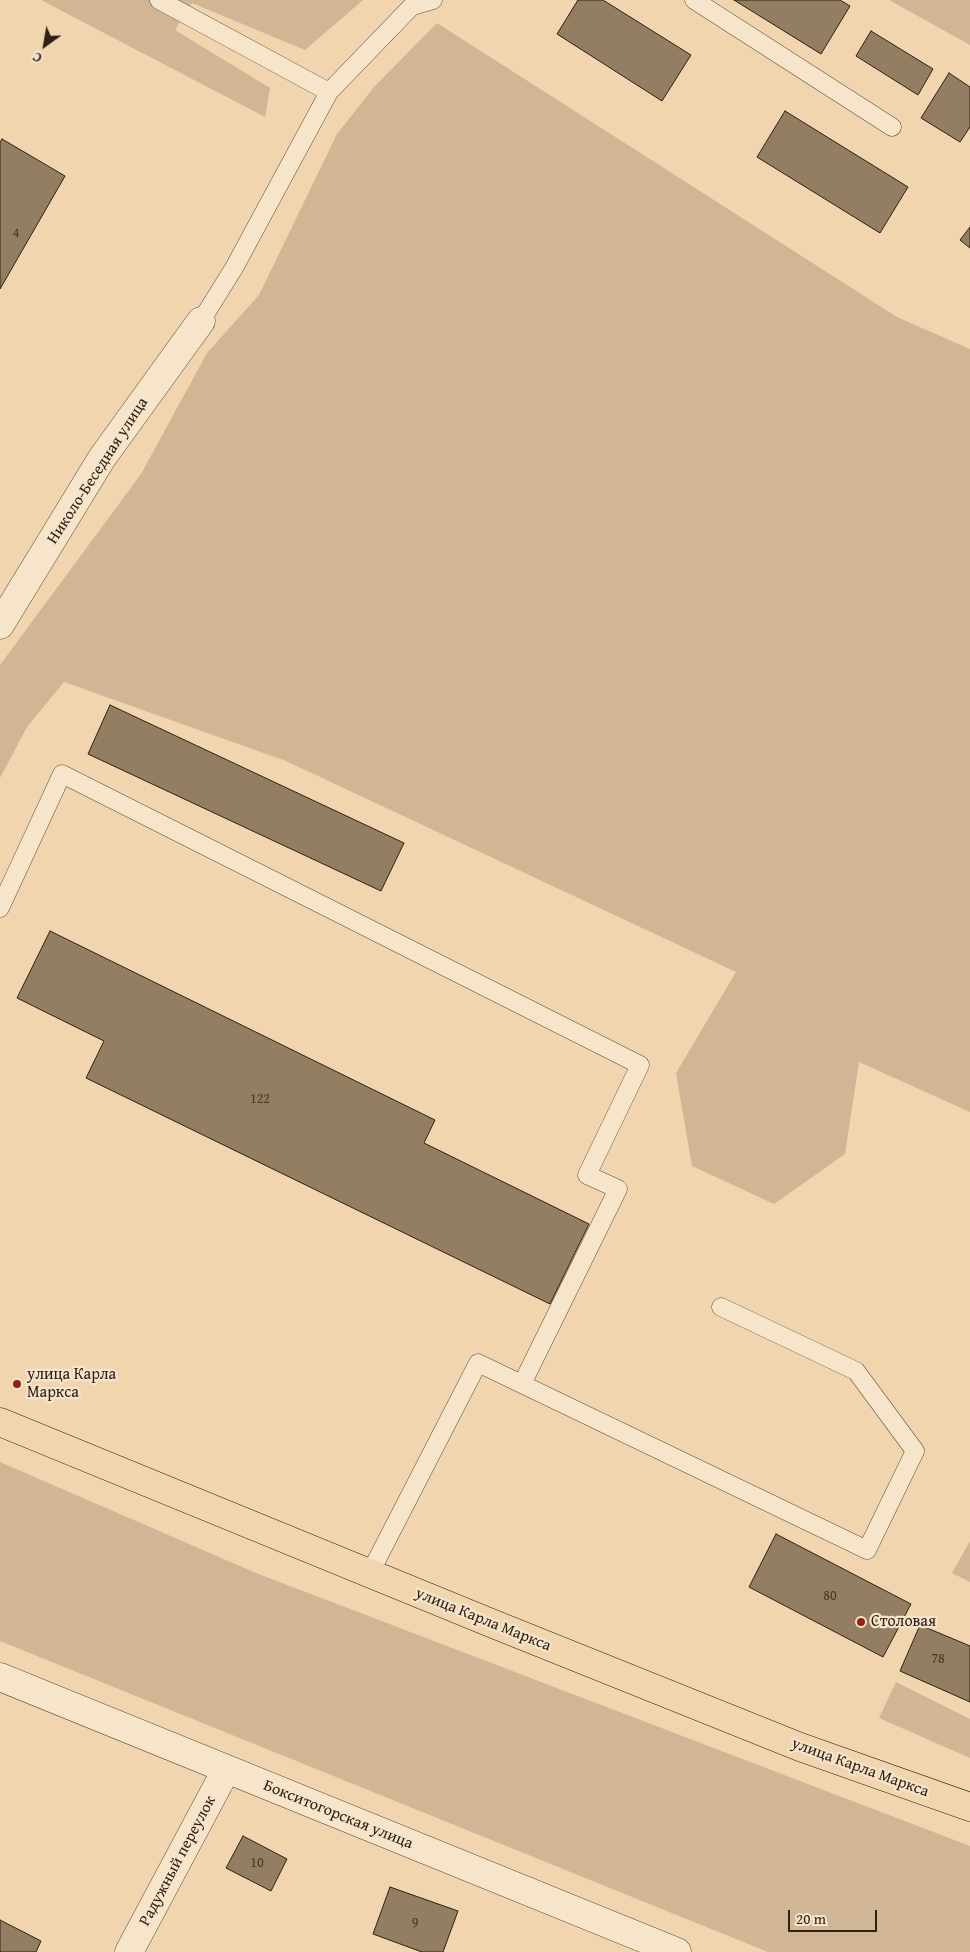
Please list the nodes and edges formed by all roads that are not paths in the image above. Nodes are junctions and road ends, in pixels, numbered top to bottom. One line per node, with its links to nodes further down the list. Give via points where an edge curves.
1 (159, 0): 4 (lane)
2 (433, 0): 4 (lane, via 412,6)
3 (694, 0): 5 (lane)
4 (329, 92): 6 (lane, via 234,268)
5 (892, 127)
6 (201, 321): 7 (street, Николо-Беседная улица, via 102,458)
7 (0, 624)
8 (0, 908): 10 (lane, via 62,774 640,1065 587,1175 618,1189)
9 (721, 1307): 10 (lane, via 856,1371 914,1452 867,1550)
10 (522, 1384): 12 (lane, via 478,1363)
11 (0, 1422): 12 (main road, улица Карла Маркса)
12 (370, 1573): 15 (main road, улица Карла Маркса, via 800,1747)
13 (0, 1677): 14 (street, Бокситогорская улица)
14 (226, 1770): 16 (street, Радужный переулок); 17 (street, Бокситогорская улица)
15 (970, 1807)
16 (129, 1952)
17 (677, 1952)

